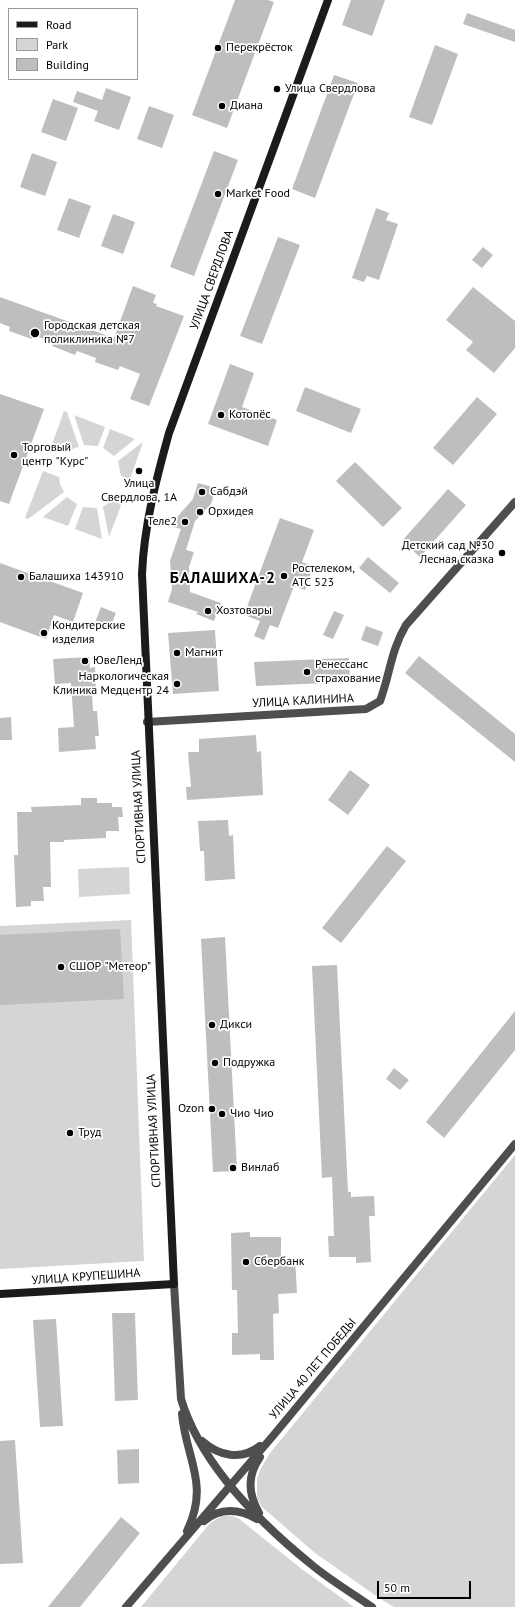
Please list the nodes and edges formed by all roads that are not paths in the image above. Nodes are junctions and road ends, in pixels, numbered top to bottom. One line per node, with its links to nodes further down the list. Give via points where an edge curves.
1 (328, 0): 3 (main road, УЛИЦА СВЕРДЛОВА, via 169,433 146,529)
2 (515, 502): 4 (street, УЛИЦА КАЛИНИНА, via 406,625 398,639 380,701 366,709)
3 (142, 574): 4 (main road, СПОРТИВНАЯ УЛИЦА)
4 (147, 722): 6 (main road, СПОРТИВНАЯ УЛИЦА)
5 (515, 1144): 10 (street, УЛИЦА 40 ЛЕТ ПОБЕДЫ)
6 (174, 1284): 7 (main road, УЛИЦА КРУПЕШИНА); 8 (street, СПОРТИВНАЯ УЛИЦА)
7 (0, 1294)
8 (181, 1399): 9 (street, СПОРТИВНАЯ УЛИЦА); 13 (street, via 185,1433 198,1490 192,1518)
9 (192, 1430): 10 (street, via 211,1448 233,1455 250,1453); 11 (street, СПОРТИВНАЯ УЛИЦА)
10 (272, 1437): 11 (street, УЛИЦА 40 ЛЕТ ПОБЕДЫ); 12 (street, via 256,1462 250,1480 252,1498)
11 (230, 1485): 12 (street, СПОРТИВНАЯ УЛИЦА); 13 (street, УЛИЦА 40 ЛЕТ ПОБЕДЫ)
12 (264, 1523): 13 (street, via 240,1512 222,1511 208,1517); 17 (street, СПОРТИВНАЯ УЛИЦА, via 313,1566)
13 (181, 1542): 14 (street, УЛИЦА 40 ЛЕТ ПОБЕДЫ)
14 (144, 1587): 15 (street, УЛИЦА 40 ЛЕТ ПОБЕДЫ); 16 (street)
15 (126, 1607)
16 (134, 1607)
17 (372, 1607)

